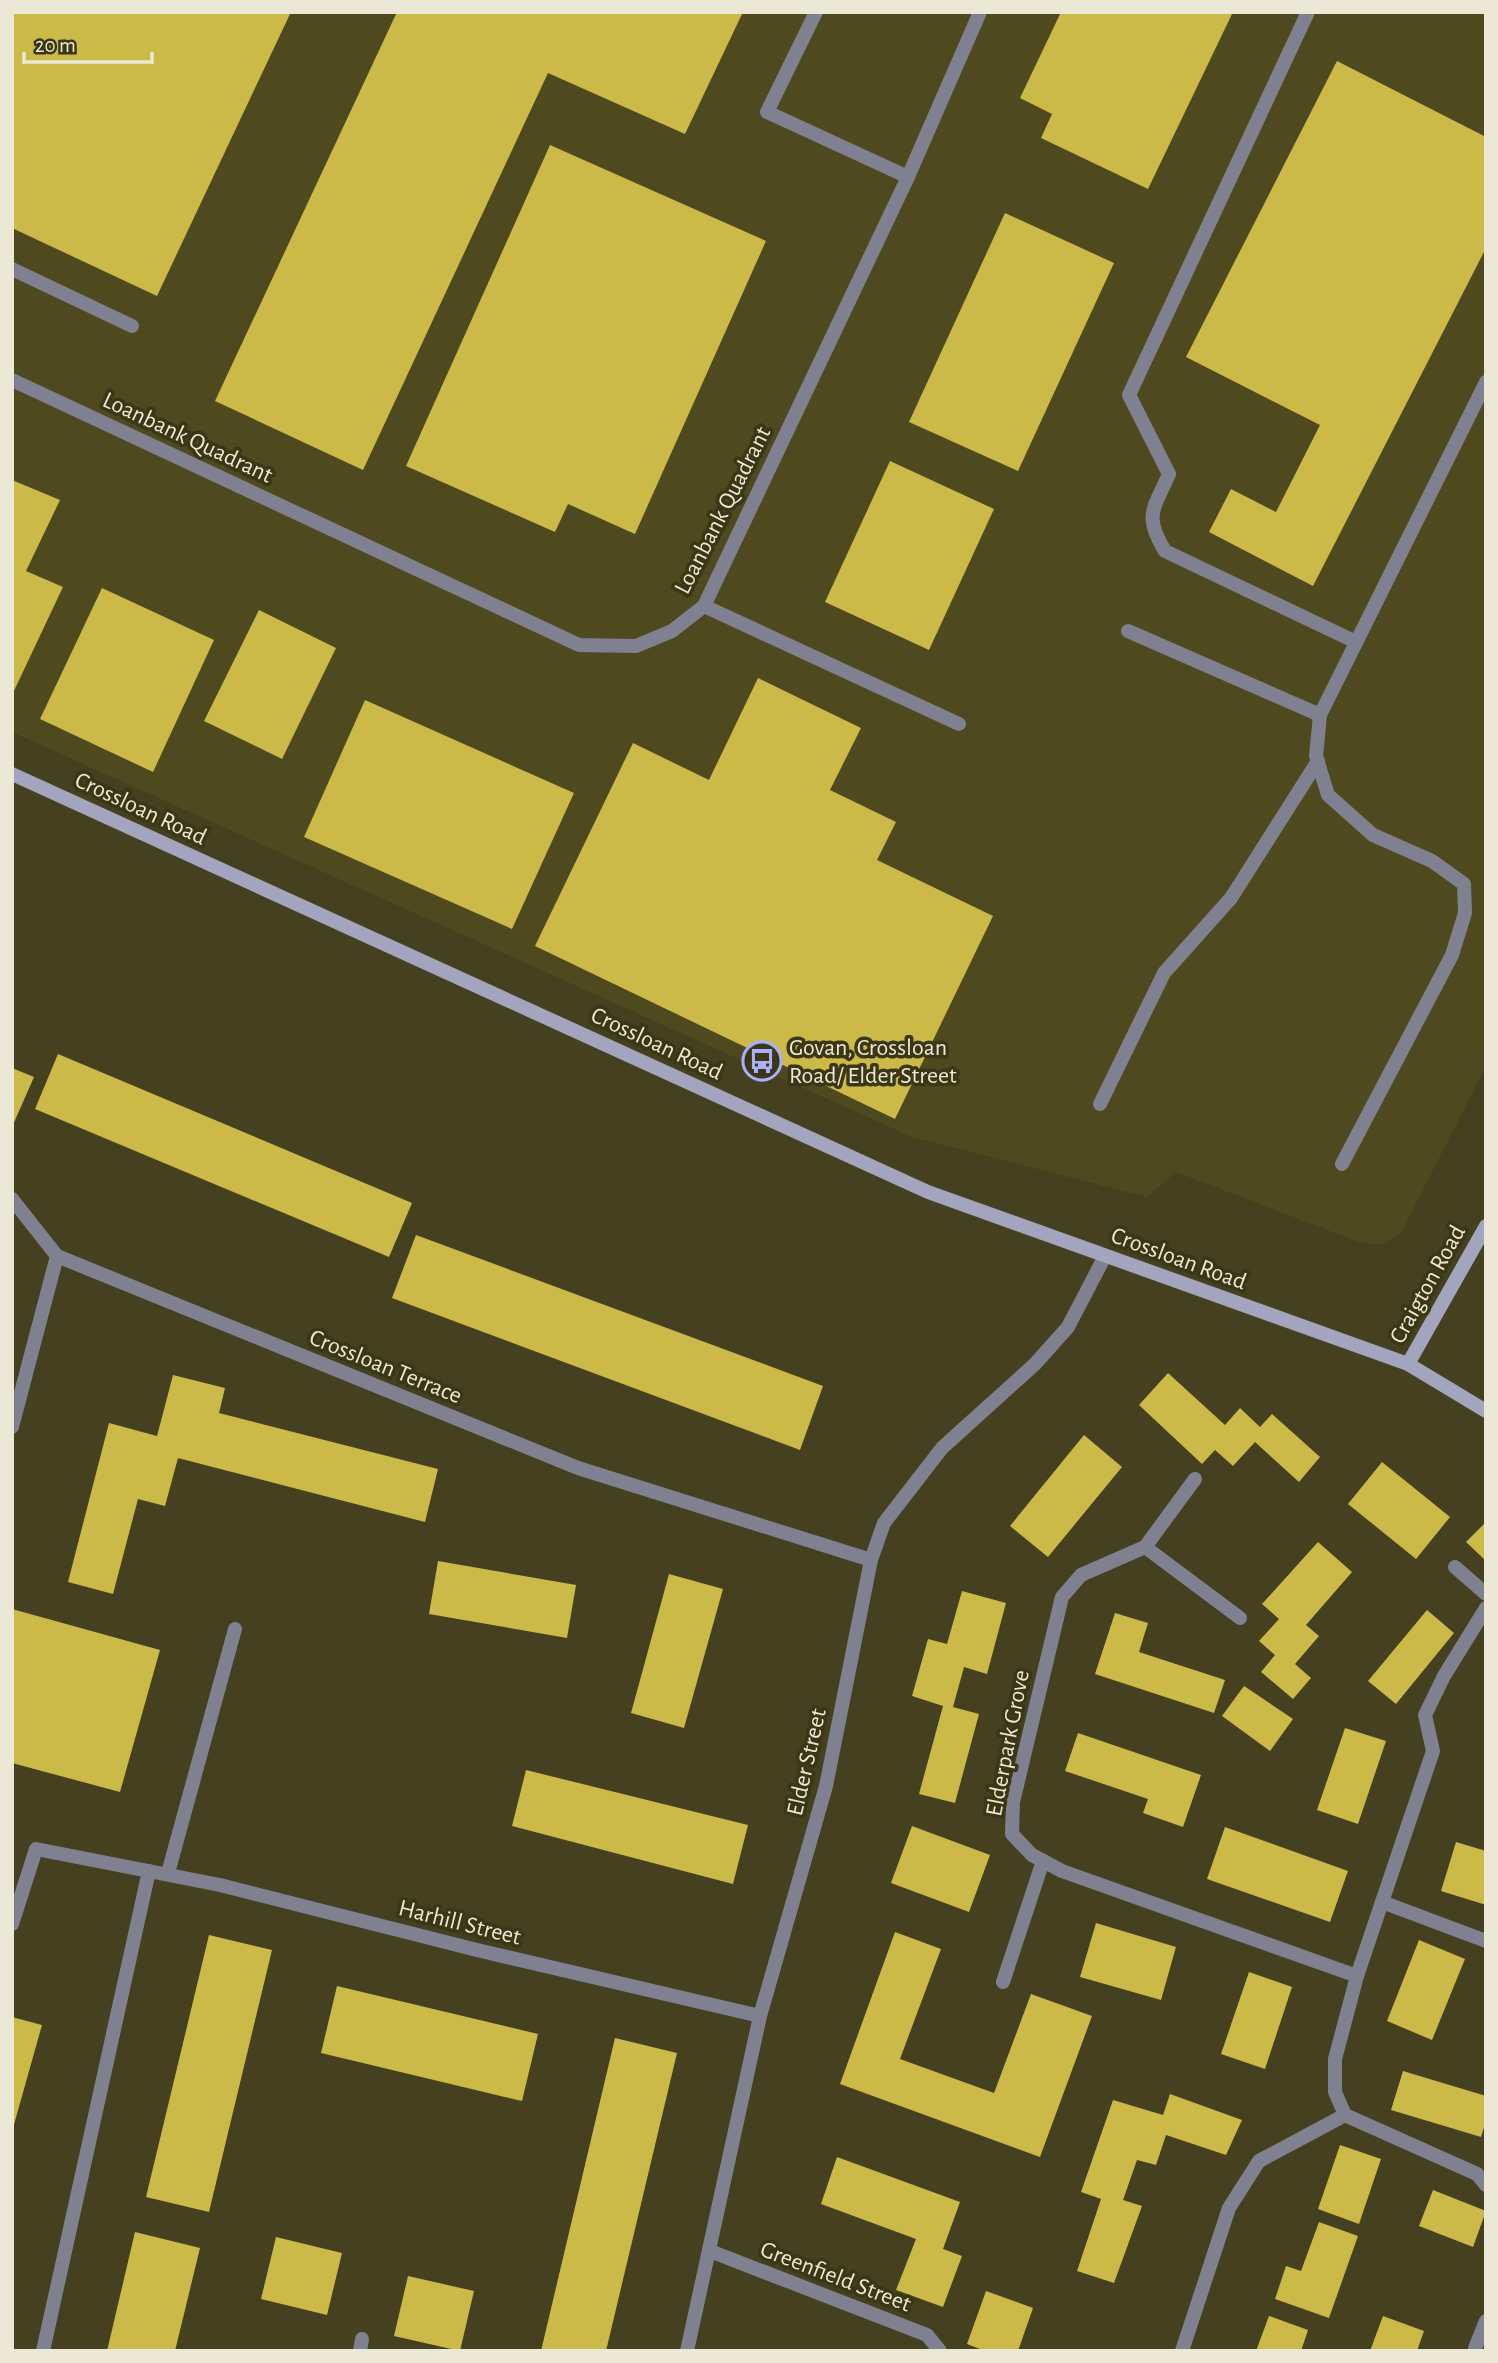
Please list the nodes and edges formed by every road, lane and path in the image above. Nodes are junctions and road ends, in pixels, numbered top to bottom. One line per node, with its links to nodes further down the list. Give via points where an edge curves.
1 (816, 12): 4 (street, via 767,112)
2 (981, 12): 4 (street, Loanbank Quadrant)
3 (1308, 12): 11 (street, via 1129,394 1169,474 1152,514 1152,530 1165,551)
4 (908, 177): 9 (street, Loanbank Quadrant)
5 (12, 268): 6 (street)
6 (132, 326)
7 (12, 380): 9 (street, Loanbank Quadrant, via 579,645 636,646 672,631)
8 (1486, 382): 11 (street)
9 (704, 606): 13 (street)
10 (1128, 631): 12 (street)
11 (1356, 642): 12 (street)
12 (1320, 715): 14 (street)
13 (959, 724)
14 (1318, 761): 16 (street, via 1231,898 1164,973); 17 (street, via 1328,795 1373,835 1432,862 1464,884 1465,913 1452,955)
15 (12, 774): 21 (street, Crossloan Road, via 928,1192)
16 (1100, 1104)
17 (1342, 1164)
18 (12, 1199): 20 (street)
19 (1486, 1226): 22 (street, Craigton Road)
20 (57, 1256): 24 (street); 27 (street, Crossloan Terrace, via 578,1468)
21 (1105, 1256): 22 (street, Crossloan Road); 27 (street, Elder Street, via 1068,1327 1035,1364 942,1448 884,1522)
22 (1408, 1364): 23 (street, Crossloan Road)
23 (1486, 1411)
24 (12, 1427)
25 (1195, 1479): 26 (street)
26 (1145, 1547): 31 (street); 33 (street, Elderpark Grove, via 1081,1575 1062,1597 1013,1802 1012,1834)
27 (871, 1560): 41 (street, Elder Street, via 826,1786)
28 (1455, 1567): 29 (street)
29 (1486, 1594)
30 (1486, 1608): 36 (street, via 1425,1715 1433,1751)
31 (1240, 1618)
32 (234, 1629): 35 (street)
33 (1042, 1861): 39 (street, Elderpark Grove); 40 (street)
34 (149, 1871): 35 (street, Harhill Street); 37 (street, Harhill Street, via 36,1849); 47 (street)
35 (168, 1873): 41 (street, Harhill Street)
36 (1382, 1902): 38 (street); 39 (street)
37 (12, 1924)
38 (1486, 1941)
39 (1357, 1976): 42 (street, via 1335,2059 1335,2092)
40 (1003, 1982)
41 (760, 2015): 44 (street, Elder Street)
42 (1345, 2115): 43 (street, via 1477,2174); 50 (street, via 1259,2161 1230,2208)
43 (1486, 2185)
44 (710, 2251): 48 (street, Elder Street); 49 (street, Greenfield Street, via 927,2335)
45 (1486, 2321): 46 (street)
46 (1475, 2348)
47 (43, 2351)
48 (687, 2351)
49 (940, 2351)
50 (1182, 2351)

